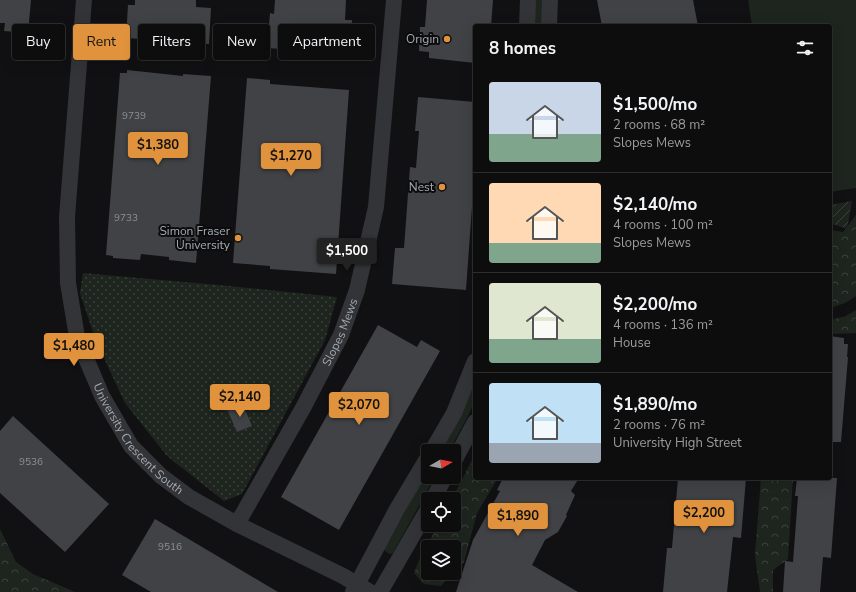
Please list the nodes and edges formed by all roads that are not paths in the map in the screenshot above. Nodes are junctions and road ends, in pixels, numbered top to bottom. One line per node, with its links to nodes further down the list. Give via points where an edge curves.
1 (84, 0): 13 (street, University Crescent South, via 67,217 68,283 77,337 102,396 131,446 162,476 189,497)
2 (394, 0): 13 (street, Slopes Mews, via 376,206 357,290 340,335 304,408)
3 (528, 0): 5 (street)
4 (550, 0): 6 (street)
5 (527, 24)
6 (548, 24)
7 (473, 366): 9 (street, via 454,413)
8 (473, 426): 10 (street)
9 (436, 444)
10 (461, 448)
11 (421, 469): 14 (street, via 397,509)
12 (421, 521): 15 (street)
13 (237, 524): 14 (street, University Crescent South, via 343,576)
14 (360, 589)
15 (380, 592)

